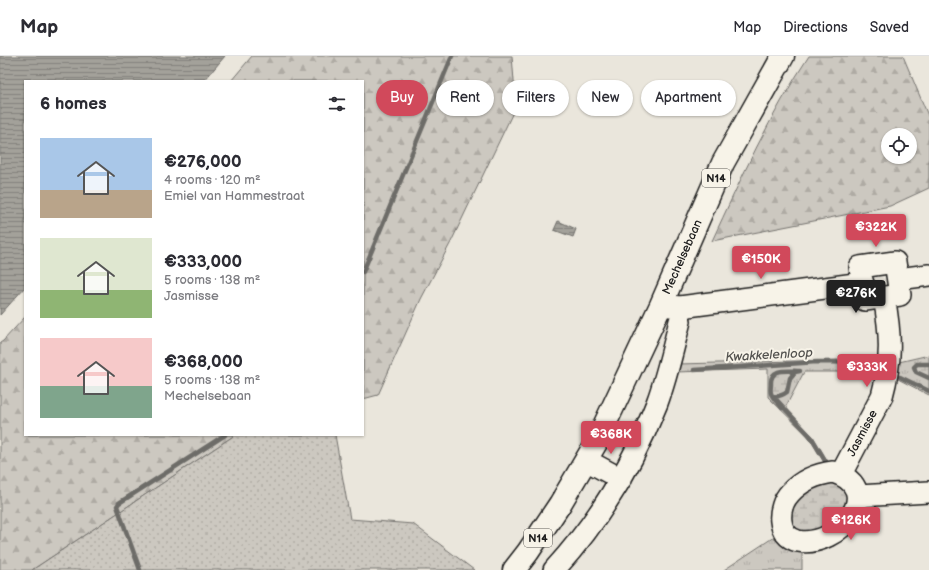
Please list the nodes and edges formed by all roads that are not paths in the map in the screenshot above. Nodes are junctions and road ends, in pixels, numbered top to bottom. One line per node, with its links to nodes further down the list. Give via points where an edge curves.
1 (783, 56): 6 (main road, Mechelsebaan / N14, via 723,163)
2 (929, 275): 3 (street)
3 (898, 279): 4 (street, via 895,262 860,267); 5 (street, via 900,295)
4 (862, 283): 5 (street, via 865,300); 6 (street, via 680,306)
5 (884, 297): 9 (street, Jasmisse, via 890,335 885,384 882,396)
6 (660, 305): 8 (main road, Mechelsebaan / N14)
7 (680, 321): 10 (street, via 657,402)
8 (586, 460): 10 (street); 13 (main road, Mechelsebaan / N14, via 556,510)
9 (841, 474): 12 (street, via 851,482); 12 (street, via 833,472 816,476 806,480 789,494 781,512 781,523 785,533 792,538 806,541 834,533 853,515)
10 (621, 479): 14 (street, via 586,531)
11 (929, 492): 12 (street)
12 (858, 496)
13 (514, 570)
14 (554, 570)

